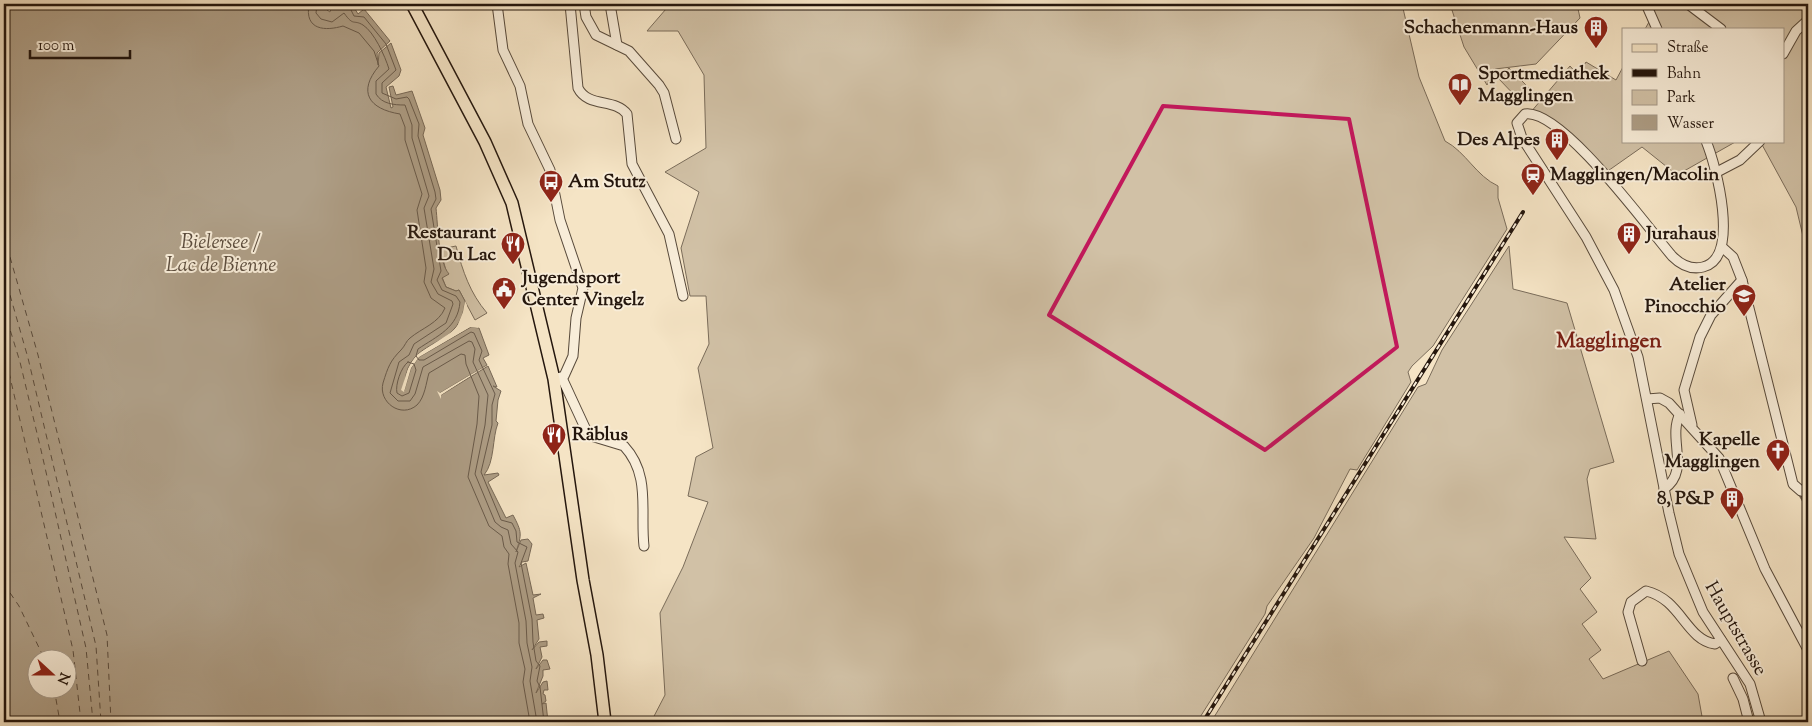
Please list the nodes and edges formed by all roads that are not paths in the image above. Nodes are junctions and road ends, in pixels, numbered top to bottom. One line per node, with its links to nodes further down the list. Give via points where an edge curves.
1 (412, 4): 20 (main road, via 504,181)
2 (497, 4): 20 (street, via 503,50 520,86 528,124 550,170 560,220 583,288 576,318 573,356)
3 (570, 4): 19 (street, via 578,88 587,98 620,108 627,114 632,164 669,234)
4 (584, 4): 11 (street, via 592,31)
5 (610, 4): 11 (street)
6 (1646, 4): 9 (street)
7 (1688, 4): 10 (street)
8 (1808, 20): 12 (street, via 1796,31)
9 (1656, 28)
10 (1720, 28)
11 (617, 45): 13 (street, via 633,55 662,89)
12 (1784, 52)
13 (676, 139)
14 (1706, 142): 16 (street)
15 (1759, 142): 16 (street, via 1740,160)
16 (1717, 172): 17 (street)
17 (1722, 247): 18 (street, via 1733,257); 21 (street, Hauptstrasse, via 1716,259 1707,266 1693,268 1682,264 1584,152 1536,114 1525,114 1519,119 1517,127 1522,138 1586,237 1614,290 1635,346)
18 (1742, 280): 23 (street, via 1711,315 1700,337 1684,390); 25 (street, via 1794,484)
19 (683, 296)
20 (558, 379): 26 (street, via 587,432 621,444 631,456 644,493); 31 (main road)
21 (1647, 399): 22 (street, via 1664,400); 24 (street, Hauptstrasse)
22 (1680, 414): 23 (street); 24 (street, via 1675,428 1678,468 1675,478)
23 (1692, 425): 28 (street, via 1724,465 1766,569)
24 (1664, 489): 27 (street, Hauptstrasse, via 1685,570 1703,612)
25 (1808, 493)
26 (644, 546)
27 (1721, 640): 29 (street, via 1715,644 1699,638 1666,599 1646,590 1631,602 1628,612); 33 (street, Hauptstrasse, via 1750,684)
28 (1808, 650)
29 (1642, 661)
30 (1733, 678): 32 (street)
31 (605, 722)
32 (1749, 722)
33 (1760, 722)

